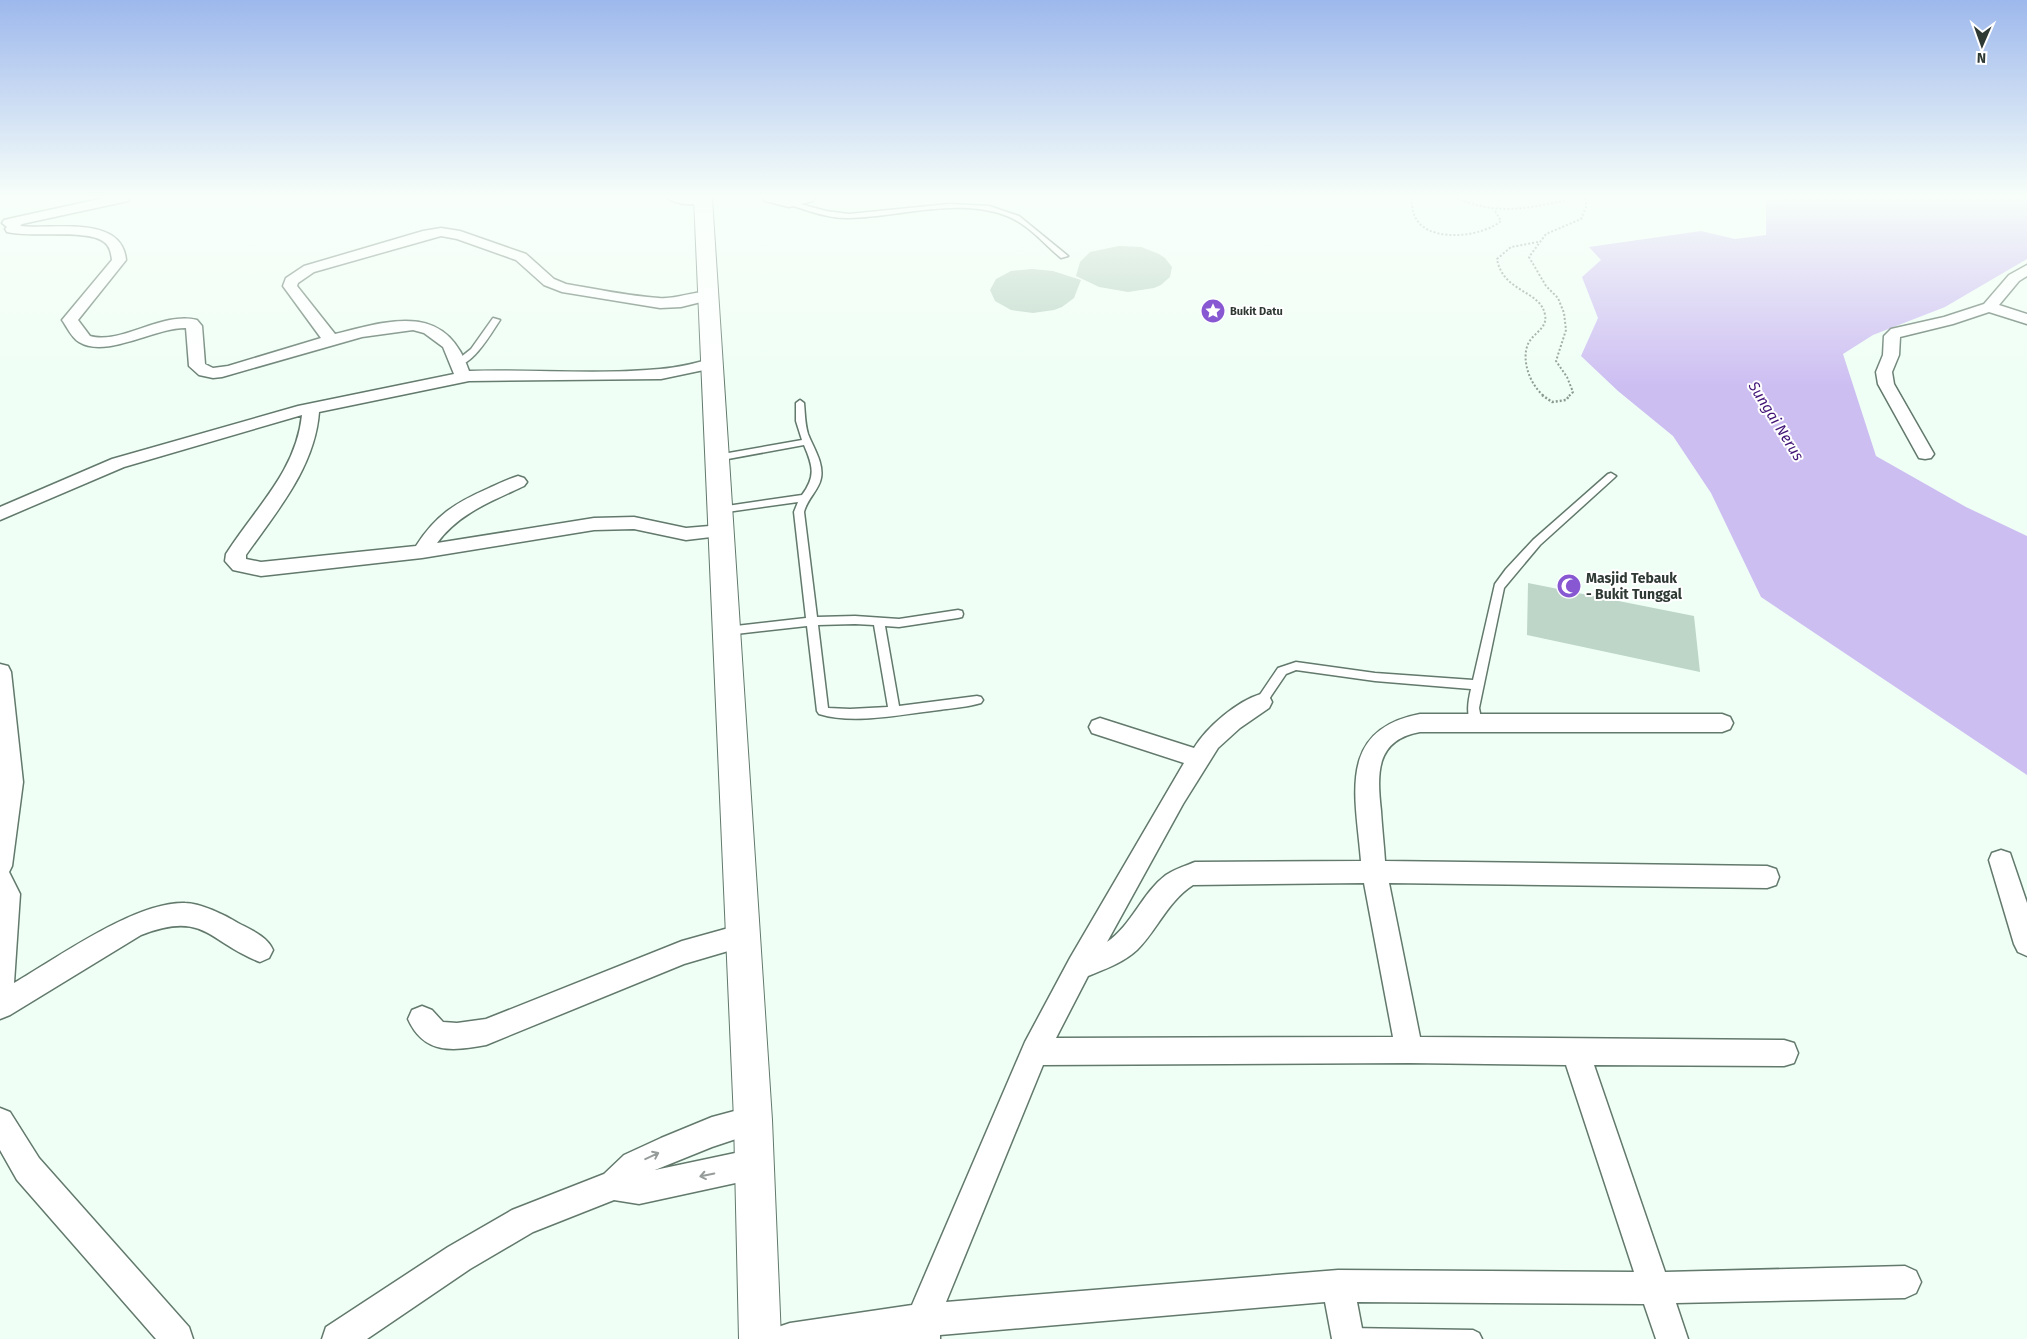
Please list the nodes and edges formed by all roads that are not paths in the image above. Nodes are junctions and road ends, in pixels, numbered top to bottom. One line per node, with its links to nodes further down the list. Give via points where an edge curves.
1 (119, 260): 10 (street, via 70,320 83,338 90,341 107,341 175,323 192,323 197,366 202,371 214,373)
2 (337, 260): 10 (street, via 308,269 291,281 292,290)
3 (525, 260): 6 (street, via 549,282 562,288 660,303)
4 (706, 260): 6 (street)
5 (2027, 269): 7 (street, via 2014,278)
6 (708, 296): 11 (street)
7 (1989, 307): 8 (street); 16 (street, via 1948,321 1896,332 1892,336 1891,355 1884,372 1886,384)
8 (2027, 319)
9 (496, 320): 12 (lane)
10 (330, 341): 12 (street, via 394,326 421,326 455,350)
11 (712, 364): 12 (street, via 642,375 556,376); 17 (street)
12 (461, 370): 14 (street)
13 (800, 403): 15 (lane, via 802,428)
14 (311, 408): 21 (street, via 133,458 73,480); 23 (street, via 304,446 296,466 236,554 235,561 240,566 261,569)
15 (808, 442): 17 (lane); 20 (lane, via 817,473)
16 (1925, 454)
17 (717, 458): 22 (street)
18 (1611, 476): 29 (lane, via 1508,572 1499,587)
19 (518, 482): 23 (street, via 473,502 446,519)
20 (804, 498): 22 (lane); 25 (lane, via 799,512)
21 (0, 514)
22 (720, 520): 23 (street, via 686,534 655,526 614,522); 27 (street)
23 (422, 552)
24 (958, 614): 26 (lane, via 899,623)
25 (811, 621): 26 (lane); 27 (lane); 32 (lane, via 823,711 835,715)
26 (879, 622): 32 (lane)
27 (727, 631): 42 (street)
28 (0, 672): 38 (street, via 11,782)
29 (1477, 684): 31 (lane, via 1375,677 1296,666 1282,671); 34 (lane, via 1473,708)
30 (977, 700): 32 (lane)
31 (1261, 702): 36 (street, via 1210,742)
32 (894, 710)
33 (1722, 723): 34 (street)
34 (1476, 724): 39 (street, via 1420,723 1404,726 1376,747 1366,779)
35 (1100, 727): 36 (street)
36 (1199, 759): 45 (street)
37 (2001, 860): 43 (street)
38 (0, 866)
39 (1374, 872): 41 (street); 45 (street, via 1195,873 1183,876 1165,891 1131,938 1115,952); 49 (street)
40 (0, 878): 46 (street, via 7,894)
41 (1767, 878)
42 (743, 936): 48 (street, via 682,953 486,1032 447,1036 430,1030); 53 (street)
43 (2027, 944)
44 (260, 950): 47 (street, via 218,924 186,914 161,916 132,927)
45 (1079, 967): 50 (street)
46 (0, 992)
47 (0, 1006)
48 (422, 1019)
49 (1409, 1050): 50 (street); 51 (street)
50 (1035, 1052): 60 (street)
51 (1576, 1052): 52 (street); 59 (street)
52 (1784, 1053)
53 (754, 1120): 55 (street); 56 (street, one-way to 53, via 634,1165 712,1132)
54 (0, 1122): 62 (street, via 28,1169)
55 (754, 1164): 56 (street, one-way to 56, via 638,1189); 64 (street)
56 (614, 1185): 63 (street, via 523,1221 459,1258)
57 (1905, 1282): 59 (street)
58 (1338, 1286): 59 (street); 60 (street); 61 (street)
59 (1655, 1288): 67 (street)
60 (923, 1329): 65 (street)
61 (1348, 1338): 66 (lane)
62 (177, 1339)
63 (338, 1339)
64 (760, 1339)
65 (790, 1339)
66 (1474, 1339)
67 (1672, 1339)

